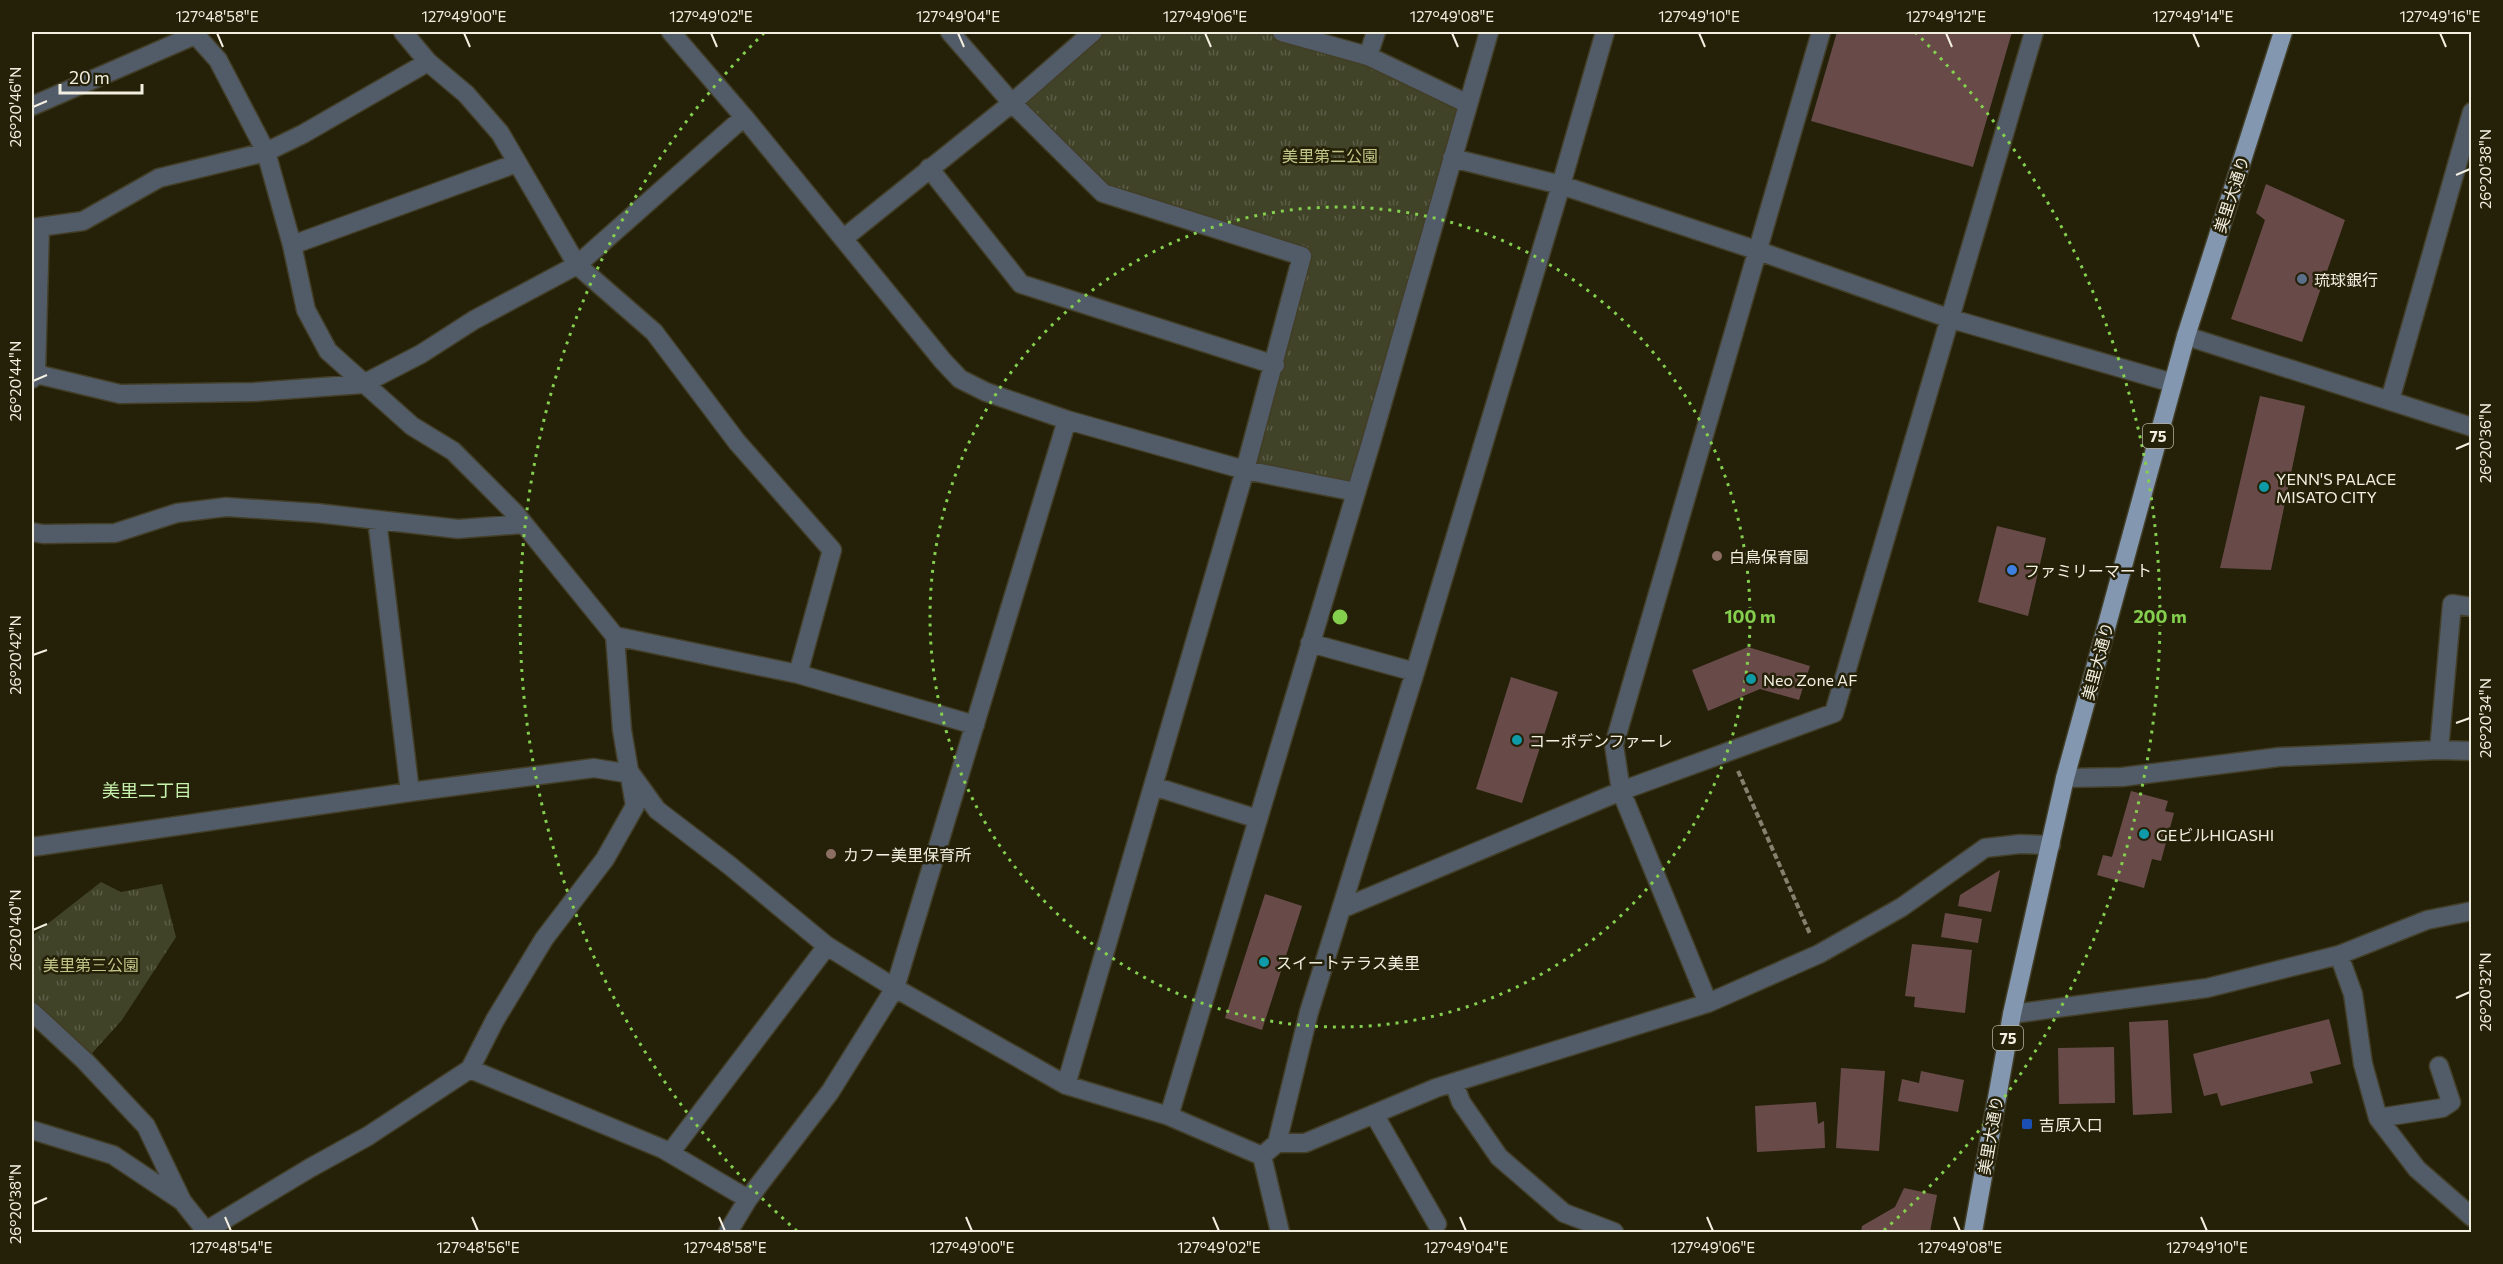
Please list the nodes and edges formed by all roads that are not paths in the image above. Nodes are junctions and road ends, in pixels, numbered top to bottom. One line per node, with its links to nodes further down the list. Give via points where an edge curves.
1 (403, 32): 14 (street)
2 (671, 32): 19 (street)
3 (950, 32): 15 (street)
4 (1093, 32): 15 (street)
5 (1282, 32): 13 (street)
6 (1376, 32): 13 (street)
7 (1489, 32): 16 (street)
8 (1605, 32): 24 (street)
9 (1821, 32): 28 (street)
10 (2034, 32): 30 (street)
11 (2283, 32): 31 (main road, 美里大通り / 75)
12 (195, 33): 17 (street); 20 (street, via 218,60)
13 (1368, 56): 16 (street)
14 (428, 62): 20 (street); 22 (street, via 466,94 501,133)
15 (1011, 103): 23 (street); 32 (street, via 1103,194 1302,256)
16 (1468, 104): 21 (street)
17 (32, 106)
18 (2472, 112): 36 (street)
19 (744, 117): 26 (street); 29 (street)
20 (266, 152): 25 (street, via 159,178 83,221); 27 (street)
21 (1452, 158): 24 (street); 40 (street)
22 (517, 164): 27 (street); 29 (street)
23 (930, 168): 26 (street); 32 (street, via 1021,284)
24 (1561, 185): 28 (street); 47 (street)
25 (36, 227): 33 (street)
26 (844, 238): 37 (street, via 960,379)
27 (292, 245): 35 (street, via 306,310 328,351)
28 (1756, 250): 30 (street); 55 (street, via 1614,745)
29 (577, 265): 35 (street); 48 (street, via 654,332 737,442 832,550)
30 (1948, 318): 34 (street); 55 (street, via 1834,713)
31 (2186, 336): 34 (main road, 美里大通り / 75); 36 (street)
32 (1275, 365): 39 (street)
33 (34, 377): 35 (street, via 120,394 254,392)
34 (2173, 383): 53 (main road, 美里大通り / 75)
35 (363, 384): 42 (street, via 412,426 453,451)
36 (2390, 400): 38 (street)
37 (1067, 420): 39 (street); 49 (street)
38 (2472, 426)
39 (1245, 470): 40 (street); 54 (street)
40 (1356, 492): 46 (street)
41 (376, 519): 42 (street, via 458,529); 43 (street, via 226,507 177,513 115,533); 56 (street)
42 (524, 524): 45 (street)
43 (32, 532)
44 (2472, 607): 50 (street, via 2452,604)
45 (615, 636): 48 (street); 52 (street, via 622,730)
46 (1310, 643): 47 (street); 57 (street)
47 (1415, 672): 60 (street)
48 (798, 674): 49 (street)
49 (975, 725): 64 (street)
50 (2439, 750): 51 (street); 53 (street, via 2279,757 2122,777)
51 (2472, 751)
52 (631, 774): 56 (street, via 594,768); 62 (street, via 657,810); 69 (street, via 635,806 605,859 544,939)
53 (2065, 778): 58 (main road, 美里大通り / 75)
54 (1153, 786): 57 (street); 71 (street)
55 (1621, 791): 60 (street); 65 (street)
56 (410, 792): 59 (street)
57 (1258, 819): 73 (street)
58 (2051, 846): 65 (street, via 1985,848 1902,907 1819,954); 67 (main road, 美里大通り / 75)
59 (32, 848)
60 (1341, 909): 76 (street, via 1309,1012)
61 (2472, 911): 63 (street, via 2427,920)
62 (827, 946): 64 (street); 77 (street)
63 (2339, 955): 67 (street, via 2207,988); 74 (street, via 2353,994 2363,1064)
64 (895, 988): 71 (street); 79 (street, via 830,1092)
65 (1708, 1003): 70 (street)
66 (32, 1012): 80 (street, via 146,1126)
67 (2012, 1014): 87 (main road, 美里大通り / 75)
68 (2439, 1066): 74 (street, via 2451,1102 2442,1108)
69 (470, 1069): 77 (street); 83 (street, via 368,1136)
70 (1454, 1083): 72 (street); 86 (street, via 1461,1102 1499,1157 1564,1213)
71 (1066, 1085): 73 (street)
72 (1374, 1114): 76 (street, via 1305,1143); 82 (street)
73 (1169, 1116): 78 (street)
74 (2378, 1118): 81 (street, via 2417,1169)
75 (32, 1130): 80 (street, via 113,1155)
76 (1277, 1143): 78 (street)
77 (670, 1152): 79 (street)
78 (1262, 1156): 85 (street)
79 (748, 1199): 84 (street)
80 (182, 1201): 83 (street)
81 (2472, 1217)
82 (1437, 1224)
83 (205, 1232)
84 (728, 1233)
85 (1280, 1233)
86 (1614, 1233)
87 (1973, 1233)

